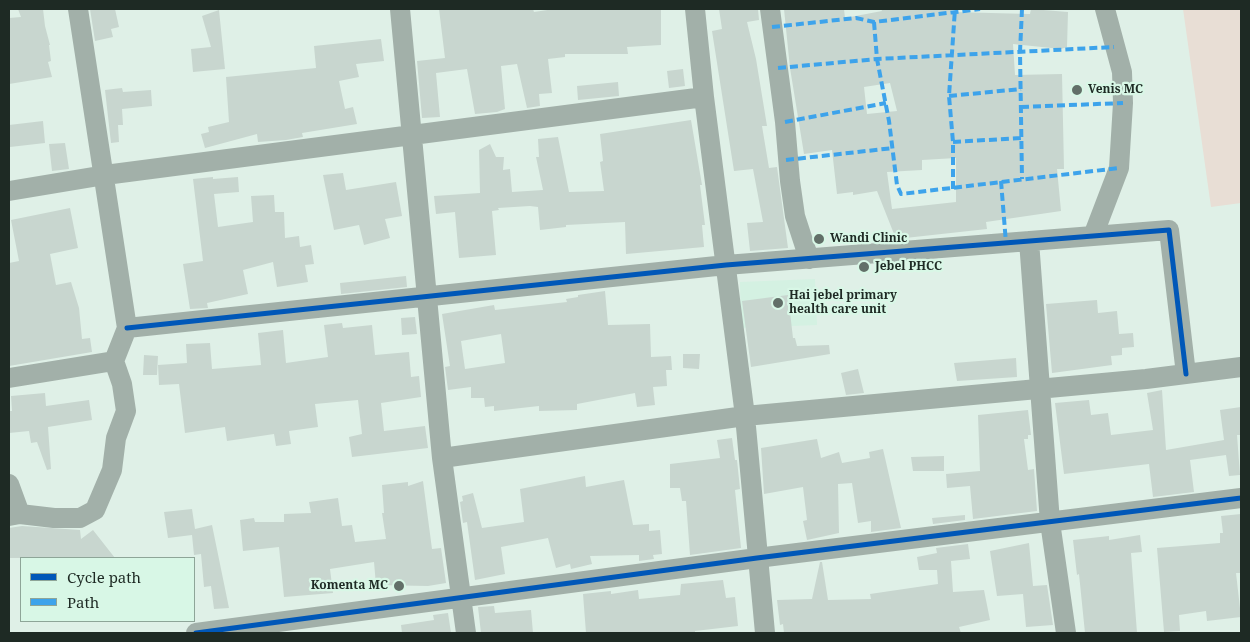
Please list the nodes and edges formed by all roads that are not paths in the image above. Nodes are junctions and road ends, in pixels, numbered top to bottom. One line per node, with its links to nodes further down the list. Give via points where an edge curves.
1 (78, 9): 8 (street)
2 (400, 9): 7 (street)
3 (695, 9): 6 (street)
4 (770, 9): 12 (street, via 790,181)
5 (1105, 9): 10 (street, via 1122,72 1123,103 1119,168)
6 (704, 97): 7 (street); 13 (street)
7 (414, 134): 8 (street); 14 (street)
8 (105, 175): 9 (street); 15 (street)
9 (9, 191)
10 (1093, 236): 11 (street); 18 (street, via 1169,230)
11 (1029, 242): 12 (street); 20 (street)
12 (809, 259): 13 (street)
13 (726, 265): 14 (street); 21 (street)
14 (428, 295): 15 (street); 22 (street)
15 (127, 328): 16 (street)
16 (114, 361): 19 (street); 25 (street, via 122,384 126,412 116,438 112,470 95,510 80,518)
17 (1241, 367): 18 (street)
18 (1186, 374): 20 (street)
19 (9, 378)
20 (1039, 389): 21 (street); 26 (street)
21 (744, 416): 22 (street); 27 (street)
22 (442, 458): 28 (street)
23 (9, 484): 25 (street)
24 (1241, 498): 26 (street)
25 (14, 515)
26 (1050, 522): 27 (street); 32 (street)
27 (757, 558): 28 (street); 31 (street)
28 (462, 598): 29 (street); 30 (street)
29 (196, 633)
30 (466, 633)
31 (765, 633)
32 (1066, 633)

